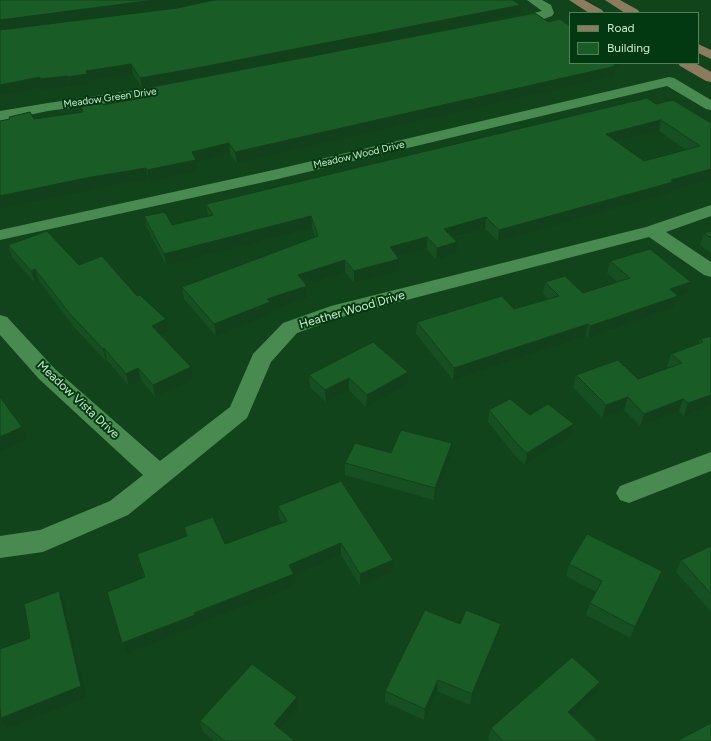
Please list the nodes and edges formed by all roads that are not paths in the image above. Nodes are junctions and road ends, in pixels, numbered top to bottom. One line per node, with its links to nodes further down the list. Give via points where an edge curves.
1 (533, 0): 6 (street, via 547,8 548,12 541,16)
2 (575, 0): 4 (main road)
3 (611, 0): 5 (main road)
4 (596, 12)
5 (632, 12)
6 (495, 25)
7 (687, 64): 8 (main road)
8 (711, 78)
9 (191, 85): 11 (street, Meadow Green Drive)
10 (711, 106): 14 (street, Meadow Wood Drive, via 670,81 278,174)
11 (0, 116)
12 (711, 210): 13 (street, Heather Wood Drive)
13 (652, 231): 15 (street); 18 (street, Heather Wood Drive, via 338,311 290,328 261,359 239,412)
14 (0, 235)
15 (711, 271)
16 (0, 322): 18 (street, Meadow Vista Drive, via 47,374)
17 (711, 461): 19 (street)
18 (160, 475): 20 (street, Heather Wood Drive, via 119,508 43,541)
19 (629, 493)
20 (0, 547)

